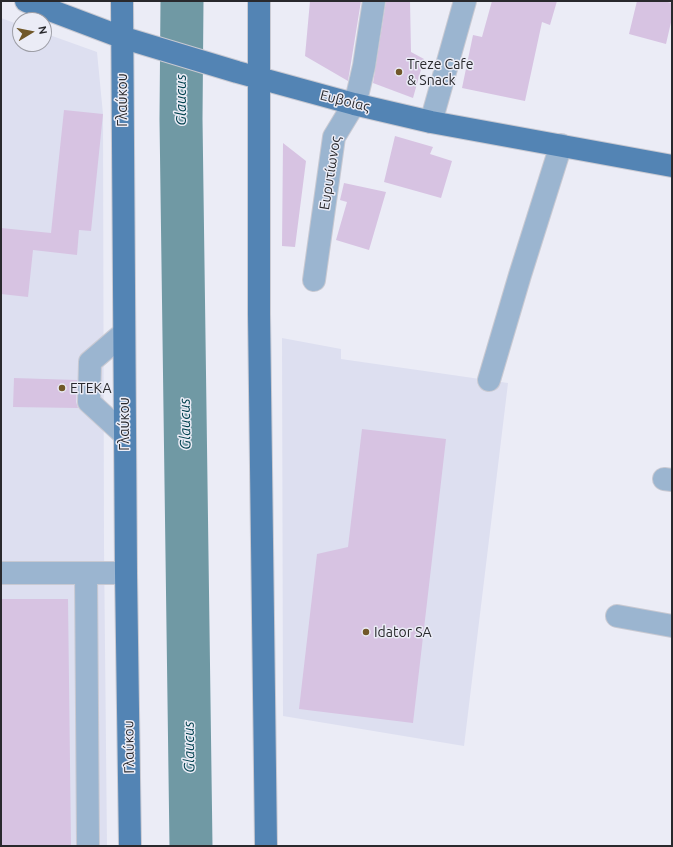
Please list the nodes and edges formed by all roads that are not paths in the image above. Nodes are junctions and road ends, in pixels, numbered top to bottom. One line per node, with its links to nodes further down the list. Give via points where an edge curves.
1 (26, 1): 6 (main road, Ευβοίας)
2 (122, 1): 6 (main road, Γλαύκου)
3 (259, 1): 7 (main road)
4 (374, 1): 8 (street, Ευρυτίωνος, via 364,66)
5 (465, 1): 9 (street)
6 (131, 40): 7 (main road, Ευβοίας); 13 (main road, Γλαύκου)
7 (259, 78): 8 (main road, Ευβοίας); 23 (main road, via 259,314)
8 (354, 104): 9 (main road, Ευβοίας); 12 (street, Ευρυτίωνος, via 334,137)
9 (431, 122): 10 (main road, Ευβοίας)
10 (561, 145): 11 (main road, Ευβοίας); 14 (street)
11 (672, 166)
12 (314, 280)
13 (124, 333): 15 (main road, Γλαύκου); 15 (street, via 90,362 89,402)
14 (489, 380)
15 (124, 435): 18 (main road, Γλαύκου)
16 (1, 573): 17 (street)
17 (86, 573): 18 (street); 21 (street)
18 (126, 573): 22 (main road, Γλαύκου)
19 (617, 616): 20 (street)
20 (672, 626)
21 (88, 846)
22 (130, 846)
23 (266, 846)

